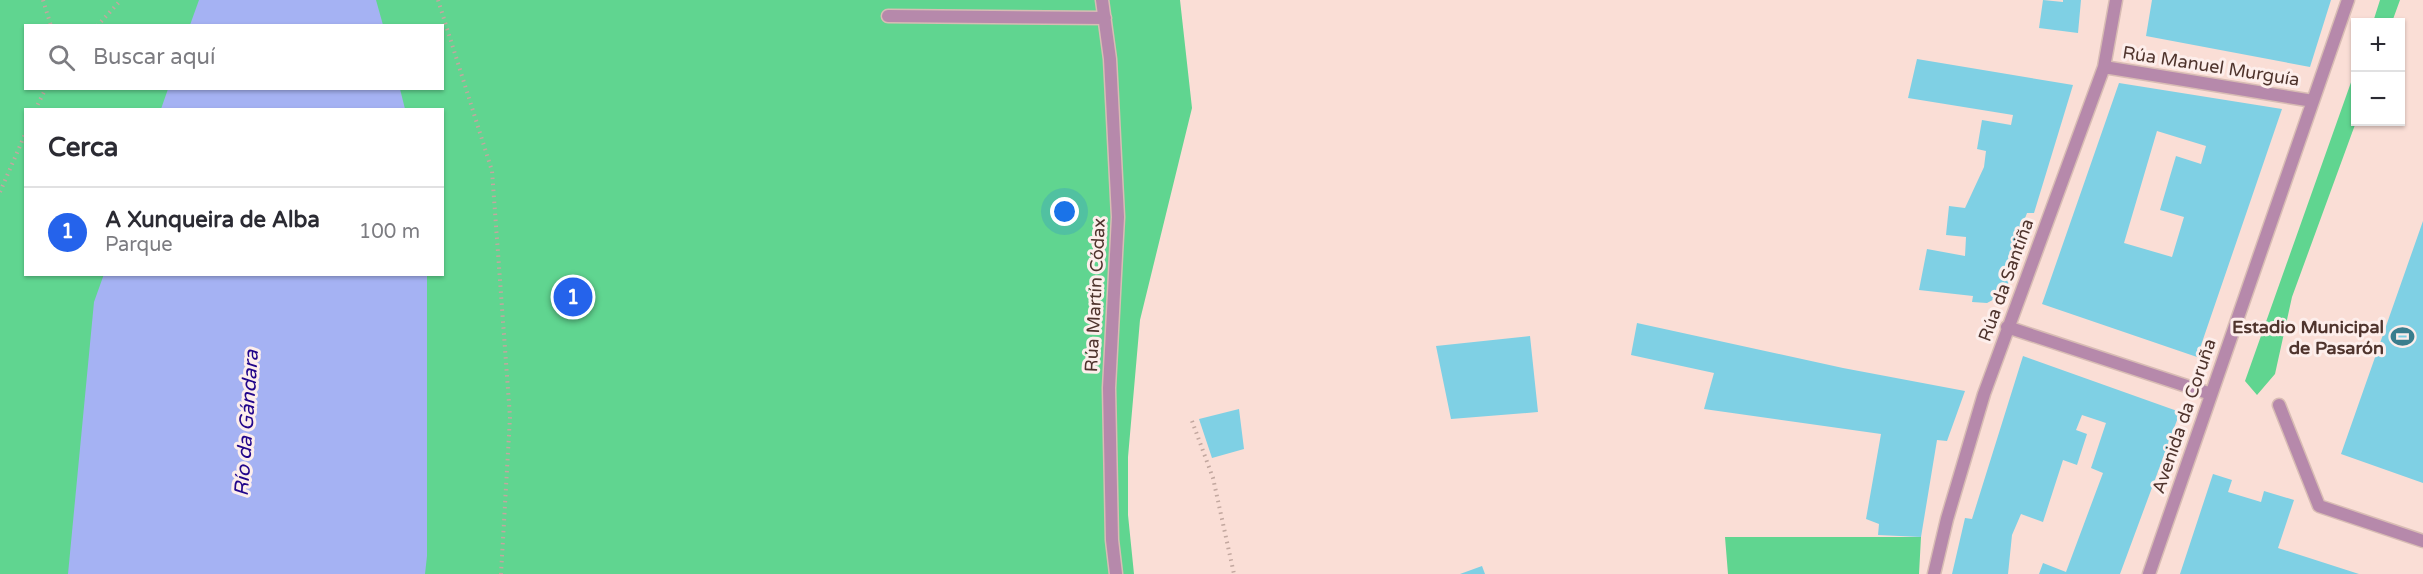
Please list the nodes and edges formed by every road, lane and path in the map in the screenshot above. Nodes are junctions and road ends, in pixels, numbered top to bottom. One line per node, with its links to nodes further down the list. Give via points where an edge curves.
1 (43, 0): 9 (path)
2 (121, 0): 10 (path)
3 (438, 0): 22 (path, via 492,171 510,417)
4 (1102, 0): 8 (street, Rúa Martín Códax)
5 (2116, 0): 11 (street, Rúa da Santiña)
6 (2348, 0): 13 (street, Avenida da Coruña)
7 (888, 16): 8 (street)
8 (1105, 18): 23 (street, Rúa Martín Códax, via 1118,217 1109,388)
9 (50, 24)
10 (99, 24)
11 (2104, 67): 13 (street, Rúa Manuel Murguía); 17 (street, Rúa da Santiña)
12 (45, 90): 14 (path)
13 (2313, 100): 18 (street, Avenida da Coruña)
14 (36, 108)
15 (24, 137): 16 (path)
16 (0, 192)
17 (2007, 327): 18 (street); 25 (street, Rúa da Santiña, via 1953,497)
18 (2211, 393): 26 (street, Avenida da Coruña)
19 (2279, 405): 21 (street, via 2319,506)
20 (1192, 421): 24 (path, via 1213,478)
21 (2423, 541)
22 (501, 574)
23 (1116, 574)
24 (1234, 574)
25 (1934, 574)
26 (2149, 574)

